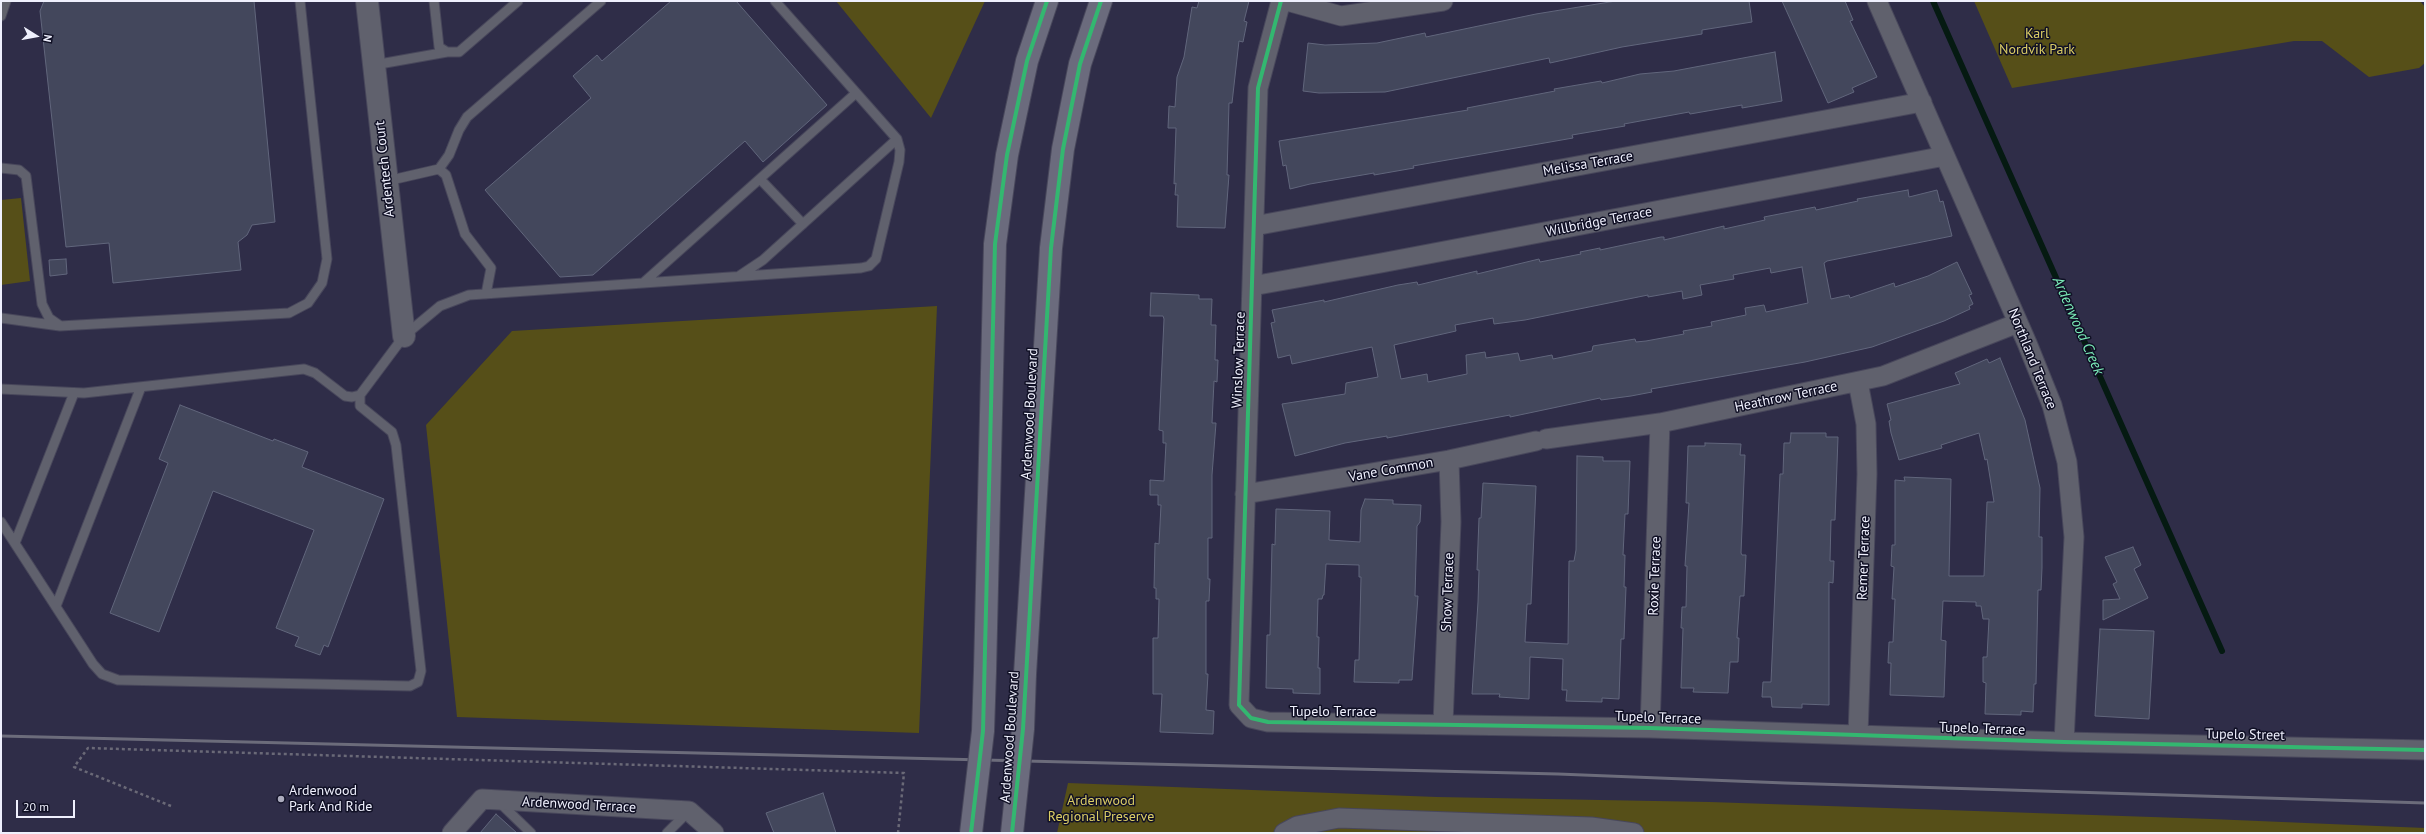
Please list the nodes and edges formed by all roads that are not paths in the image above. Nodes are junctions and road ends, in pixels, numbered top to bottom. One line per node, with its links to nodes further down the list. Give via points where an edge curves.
1 (6, 1): 14 (lane)
2 (300, 1): 33 (lane, via 327,259 322,283 308,303 289,313)
3 (367, 1): 16 (street, Ardentech Court)
4 (434, 1): 15 (lane, via 439,47)
5 (518, 1): 15 (lane, via 459,52)
6 (601, 1): 22 (lane, via 467,117 449,155)
7 (775, 1): 17 (lane)
8 (1047, 1): 59 (main road, Ardenwood Boulevard, bridge, via 1027,61 1007,155 996,244 983,731)
9 (1101, 1): 60 (main road, Ardenwood Boulevard, bridge, via 1080,64 1063,149 1051,248 1019,778)
10 (1281, 1): 26 (street, Winslow Terrace, via 1258,88)
11 (1287, 1): 12 (street, via 1341,16)
12 (1443, 1)
13 (1877, 1): 18 (street, Northland Terrace)
14 (1, 16)
15 (447, 52): 16 (lane)
16 (374, 65): 24 (street, Ardentech Court)
17 (856, 93): 19 (lane); 23 (lane)
18 (1922, 102): 20 (street, Northland Terrace); 26 (street, Melissa Terrace)
19 (897, 139): 25 (lane); 27 (lane, via 900,150 899,162 876,259 868,266)
20 (1945, 156): 29 (street, Willbridge Terrace, via 1381,264); 32 (street, Northland Terrace)
21 (1, 168): 33 (lane, via 19,170 26,176 42,304 49,318)
22 (439, 168): 24 (lane); 30 (lane, via 446,175 465,234 490,268)
23 (760, 179): 25 (lane); 28 (lane)
24 (387, 181): 34 (street, Ardentech Court)
25 (803, 224): 27 (lane, via 763,260)
26 (1254, 226): 29 (street, Winslow Terrace)
27 (737, 277): 28 (lane)
28 (643, 283): 30 (lane)
29 (1252, 286): 43 (street, Winslow Terrace)
30 (486, 294): 34 (lane, via 469,296 440,306)
31 (1, 318): 33 (lane)
32 (2018, 323): 35 (street, Heathrow Terrace, via 1916,365); 51 (street, Northland Terrace, via 2052,405 2067,462 2074,537)
33 (60, 326)
34 (404, 336): 39 (lane)
35 (1858, 382): 40 (street, Heathrow Terrace); 50 (street, Remer Terrace, via 1866,424 1867,474)
36 (141, 387): 38 (lane); 39 (lane, via 304,369 315,373 345,396); 46 (lane)
37 (1, 389): 38 (lane)
38 (74, 393): 45 (lane)
39 (360, 395): 46 (lane, via 360,406 392,432 396,445 421,671 418,682 410,686 118,680 102,674 93,664)
40 (1660, 423): 41 (street, Heathrow Terrace); 49 (street, Roxie Terrace)
41 (1541, 440): 42 (street, Vane Common)
42 (1449, 460): 43 (street, Vane Common); 48 (street, Show Terrace, via 1451,522)
43 (1245, 494): 47 (street, Winslow Terrace, via 1239,705)
44 (1, 522): 45 (lane)
45 (15, 543): 46 (lane)
46 (56, 606)
47 (1251, 718): 48 (street, Tupelo Terrace, via 1268,722)
48 (1443, 724): 49 (street, Tupelo Terrace)
49 (1650, 728): 50 (street, Tupelo Terrace)
50 (1858, 736): 51 (street, Tupelo Terrace)
51 (2064, 742): 52 (street, Tupelo Street)
52 (2425, 750)
53 (496, 800): 54 (street, Ardenwood Terrace); 55 (street, Ardenwood Terrace, via 482,799); 56 (lane)
54 (689, 811): 57 (lane); 58 (street)
55 (452, 833)
56 (531, 833)
57 (667, 833)
58 (714, 833)
59 (971, 833)
60 (1012, 833)
61 (1284, 833): 62 (street, via 1296,826 1339,818 1591,826)
62 (1634, 833)

